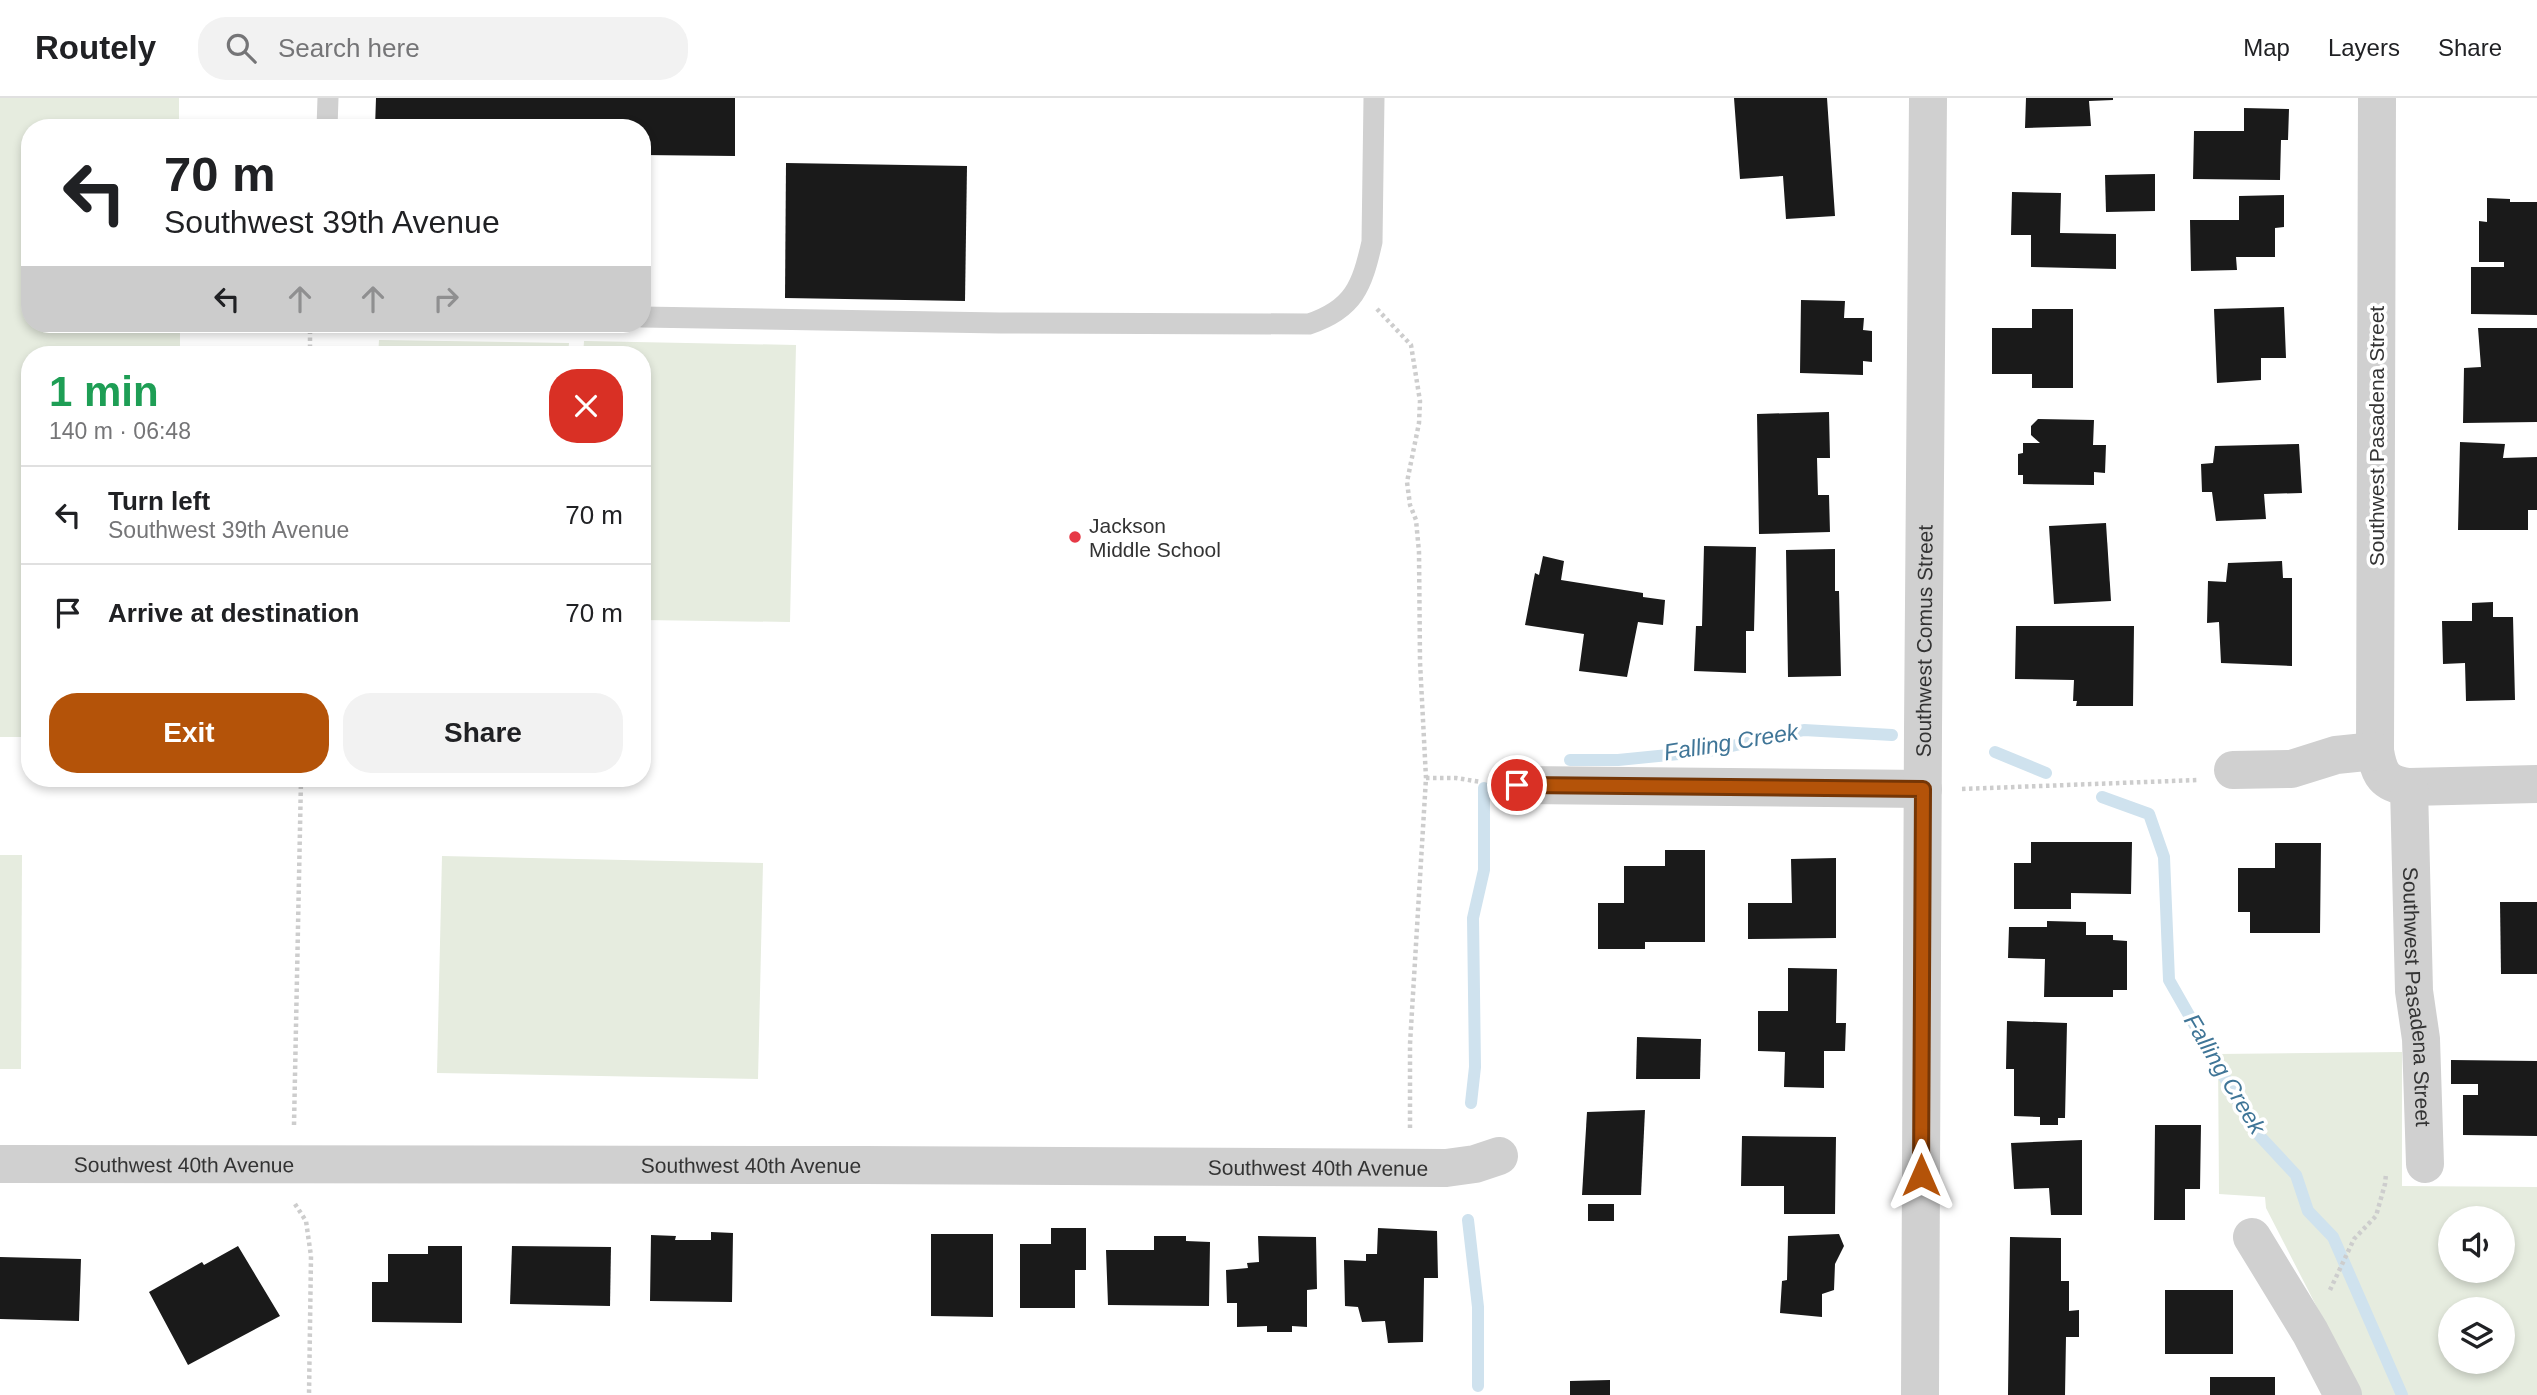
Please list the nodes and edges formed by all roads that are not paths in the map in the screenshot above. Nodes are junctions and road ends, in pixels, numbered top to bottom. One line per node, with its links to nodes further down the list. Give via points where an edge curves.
1 (328, 98): 5 (lane)
2 (1374, 98): 6 (lane, via 1372,243 1364,273 1341,310 1309,324)
3 (1928, 98): 11 (street, Southwest Comus Street)
4 (2377, 98): 8 (street, Southwest Pasadena Street)
5 (327, 119)
6 (651, 317)
7 (2234, 770): 8 (street, via 2291,769 2336,755)
8 (2388, 770): 9 (street); 14 (street, Southwest Pasadena Street, via 2421,1039)
9 (2537, 784)
10 (1517, 785): 11 (street)
11 (1923, 789): 16 (street, Southwest Comus Street)
12 (1499, 1156): 13 (street, Southwest 40th Avenue, via 1459,1167 1409,1168)
13 (0, 1164)
14 (2425, 1164)
15 (2252, 1237): 17 (street)
16 (1920, 1395)
17 (2343, 1395)

